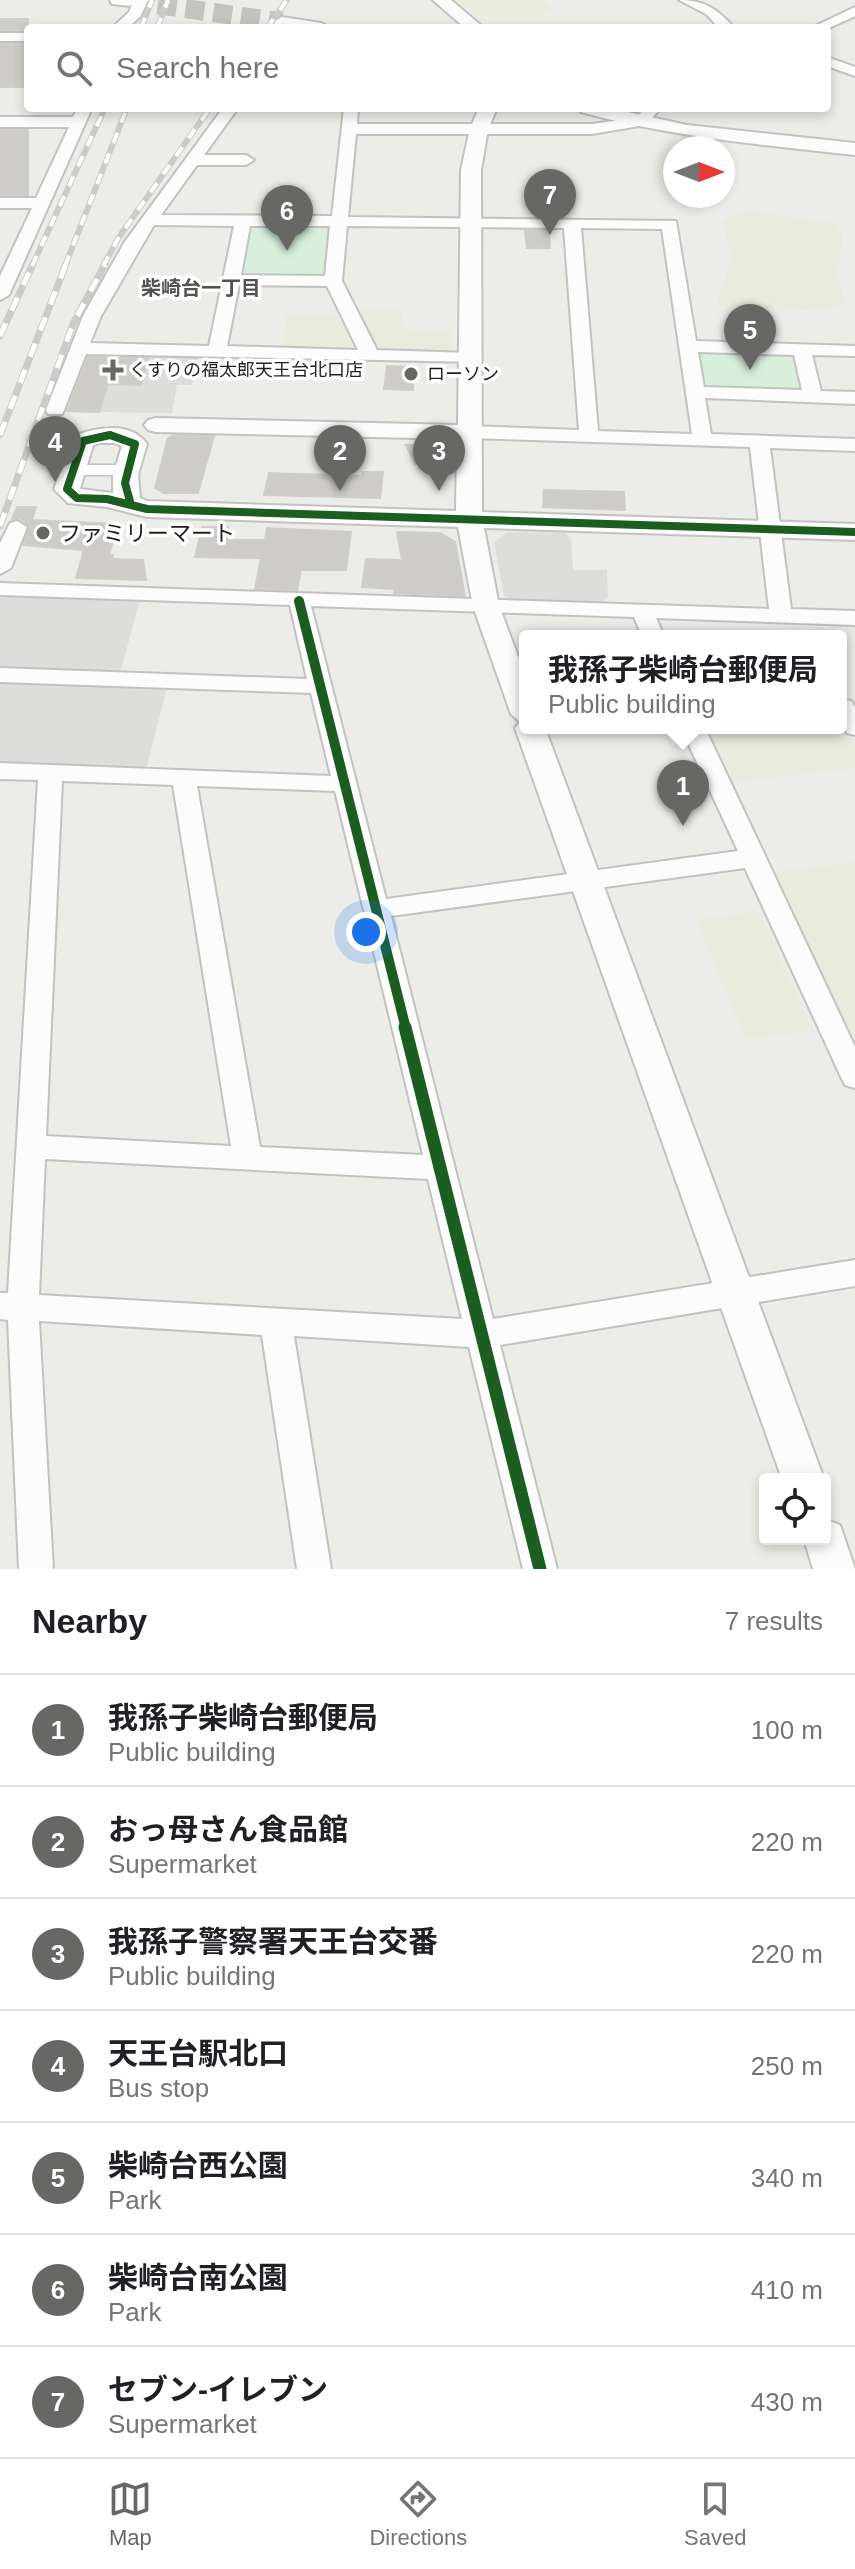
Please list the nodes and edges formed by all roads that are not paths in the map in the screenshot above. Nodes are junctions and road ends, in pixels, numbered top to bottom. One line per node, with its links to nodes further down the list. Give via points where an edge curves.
1 (130, 0): 6 (street, via 135,14)
2 (441, 0): 8 (street)
3 (686, 0): 9 (street, via 711,11)
4 (855, 11): 10 (street)
5 (282, 22): 7 (street)
6 (124, 24)
7 (295, 24)
8 (470, 24)
9 (723, 24)
10 (827, 24)
11 (0, 37): 12 (street)
12 (24, 37)
13 (831, 63): 14 (street)
14 (855, 72)
15 (228, 112): 24 (street)
16 (350, 112): 22 (street)
17 (622, 112): 19 (street)
18 (82, 115): 21 (street); 27 (street)
19 (647, 115): 20 (street, via 592,129); 23 (street)
20 (484, 118): 22 (street); 31 (street, via 471,170)
21 (0, 122)
22 (348, 129): 30 (street)
23 (855, 149)
24 (191, 160): 25 (street); 28 (street)
25 (246, 160)
26 (0, 203): 27 (street)
27 (42, 203): 35 (street)
28 (148, 220): 29 (street); 37 (street, via 92,316)
29 (243, 221): 30 (street); 33 (street)
30 (339, 222): 31 (street); 34 (street)
31 (471, 222): 32 (street); 42 (street)
32 (572, 223): 36 (street, via 670,224); 50 (street)
33 (231, 280): 34 (street); 40 (street)
34 (333, 281): 41 (street)
35 (0, 295)
36 (688, 346): 38 (street); 43 (street)
37 (81, 348): 40 (street); 46 (street)
38 (802, 350): 39 (street); 44 (street)
39 (855, 351)
40 (217, 352): 41 (street)
41 (370, 355): 42 (street)
42 (471, 358): 48 (street)
43 (695, 392): 44 (street); 51 (street)
44 (813, 396): 45 (street)
45 (855, 398)
46 (55, 410)
47 (156, 425): 48 (street); 49 (street); 53 (street)
48 (470, 432): 50 (street); 57 (street)
49 (104, 434): 53 (street); 55 (street, via 83,441)
50 (589, 436): 51 (street)
51 (702, 439): 52 (street)
52 (759, 441): 54 (street); 59 (street)
53 (135, 444): 56 (street)
54 (855, 445)
55 (72, 470): 56 (lane); 56 (street, via 69,493 77,498)
56 (122, 490): 57 (street, via 147,509)
57 (469, 519): 59 (street); 64 (street)
58 (17, 527): 61 (street)
59 (770, 529): 60 (street); 66 (street)
60 (855, 532)
61 (0, 568)
62 (0, 589): 63 (street)
63 (299, 600): 64 (street); 70 (street)
64 (486, 606): 65 (street); 71 (street)
65 (642, 611): 66 (street); 68 (street)
66 (781, 615): 67 (street)
67 (855, 618)
68 (650, 630)
69 (0, 675): 70 (street)
70 (320, 686): 79 (street)
71 (519, 697)
72 (847, 708): 73 (street)
73 (855, 728)
74 (532, 734): 81 (street)
75 (696, 734): 80 (street)
76 (0, 771): 77 (street)
77 (50, 773): 78 (street); 84 (street)
78 (184, 778): 79 (street); 85 (street)
79 (345, 784): 82 (street)
80 (753, 858): 81 (street); 83 (street)
81 (586, 881): 82 (street); 88 (street)
82 (377, 909): 86 (street)
83 (855, 1077)
84 (30, 1147): 85 (street); 89 (street)
85 (247, 1157): 86 (street)
86 (440, 1168): 91 (street)
87 (855, 1273): 88 (street)
88 (737, 1294): 91 (street); 92 (street)
89 (11, 1306): 90 (street); 94 (street)
90 (276, 1322): 91 (street); 95 (street)
91 (483, 1334): 96 (street)
92 (801, 1473)
93 (827, 1545): 97 (street)
94 (36, 1569)
95 (314, 1569)
96 (540, 1569)
97 (835, 1569)

